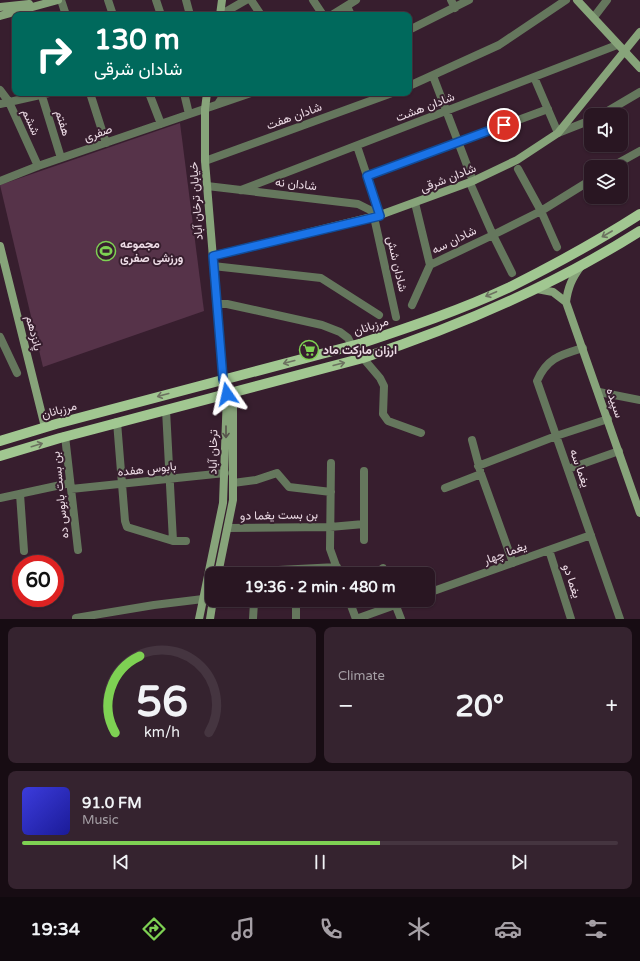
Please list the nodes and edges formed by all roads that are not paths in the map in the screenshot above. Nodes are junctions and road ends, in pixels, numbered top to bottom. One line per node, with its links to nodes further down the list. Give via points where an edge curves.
1 (60, 0): 14 (street); 19 (street)
2 (108, 0): 20 (street)
3 (156, 0): 21 (street)
4 (186, 0): 22 (street)
5 (222, 0): 23 (street)
6 (246, 0): 24 (street)
7 (251, 0): 25 (street)
8 (313, 0): 26 (street)
9 (356, 0): 16 (street)
10 (469, 0): 15 (street)
11 (566, 0): 37 (street, via 499,45)
12 (576, 0): 31 (street)
13 (607, 0): 31 (street)
14 (46, 3): 17 (street); 18 (street)
15 (453, 4): 32 (street)
16 (347, 6): 27 (street); 28 (street)
17 (0, 7)
18 (21, 12)
19 (65, 12)
20 (112, 12)
21 (160, 12)
22 (189, 12)
23 (220, 12)
24 (225, 12)
25 (259, 12)
26 (321, 12)
27 (337, 12)
28 (350, 12)
29 (12, 14): 30 (street)
30 (0, 16)
31 (594, 17): 34 (street)
32 (412, 28)
33 (640, 32): 35 (street, شادان شرقی)
34 (617, 45): 35 (street); 38 (street, شادان هشت)
35 (624, 52): 36 (street); 61 (street, شادان شرقی)
36 (640, 68)
37 (433, 76): 39 (street); 57 (street)
38 (534, 78): 56 (street); 57 (street, شادان هشت)
39 (412, 85)
40 (0, 90): 51 (street, ششم)
41 (640, 92): 54 (street)
42 (35, 96): 51 (street)
43 (45, 96): 66 (street, هفتم)
44 (91, 96): 63 (street)
45 (150, 96): 60 (street)
46 (185, 96): 58 (street)
47 (207, 96): 55 (street, خیابان ترخان آباد)
48 (223, 96): 53 (street)
49 (242, 96): 53 (street, صفری)
50 (382, 96): 68 (street, شادان هفت)
51 (9, 102): 52 (street); 69 (street, ششم)
52 (0, 104)
53 (218, 104): 55 (street, صفری)
54 (613, 108)
55 (205, 109): 58 (street, صفری); 68 (street, خیابان ترخان آباد)
56 (548, 109): 61 (street); 62 (street)
57 (448, 111): 62 (street); 64 (street, شادان هشت)
58 (189, 114): 60 (street, صفری)
59 (584, 123): 61 (street)
60 (161, 124): 63 (street, صفری)
61 (558, 133): 73 (street, شادان شرقی, via 517,160)
62 (459, 141): 71 (street); 73 (street)
63 (106, 142): 66 (street, صفری)
64 (357, 146): 71 (street, شادان شش); 76 (street, شادان هشت)
65 (640, 151): 67 (street)
66 (61, 158): 69 (street, صفری)
67 (624, 160)
68 (205, 161): 75 (street, خیابان ترخان آباد)
69 (38, 166): 72 (street, صفری)
70 (518, 169): 78 (street)
71 (367, 176): 80 (street, شادان شش)
72 (0, 181)
73 (472, 182): 77 (street, شادان شرقی); 82 (street)
74 (584, 184): 78 (street)
75 (207, 186): 76 (street, شادان نه); 85 (street, خیابان ترخان آباد)
76 (241, 190): 80 (street, شادان نه, via 358,204)
77 (415, 203): 80 (street, شادان شرقی); 86 (street)
78 (541, 211): 82 (street); 84 (street)
79 (640, 214): 97 (main road, مرزبانان, one-way to 97, via 566,258 509,287 407,328)
80 (377, 216): 85 (street, شادان شرقی); 95 (street, شادان شش)
81 (640, 231): 88 (main road)
82 (493, 235): 86 (street, شادان سه); 89 (street, شادان سه)
83 (0, 246): 108 (street, پانزدهم)
84 (557, 247)
85 (213, 256): 87 (street, خیابان ترخان آباد)
86 (430, 265): 93 (street)
87 (213, 266): 92 (street, خیابان ترخان آباد); 94 (street, via 321,278)
88 (581, 266): 90 (main road); 91 (street, via 572,278)
89 (512, 273)
90 (537, 289): 91 (street, via 553,292); 99 (main road, via 465,321)
91 (566, 302): 98 (street, سپیده)
92 (217, 304): 97 (street, via 227,304 322,326 340,332 348,338); 101 (street, خیابان ترخان آباد)
93 (412, 304)
94 (379, 315)
95 (396, 317)
96 (0, 337): 100 (street)
97 (352, 346): 101 (main road, مرزبانان, one-way to 101)
98 (583, 348): 102 (street, سپیده); 111 (street, یغما سه, via 554,359 542,368 537,381)
99 (363, 358): 103 (main road, one-way to 99); 109 (street, via 384,386 383,414 388,421)
100 (17, 373)
101 (223, 379): 103 (main road); 108 (main road, مرزبانان, one-way to 108)
102 (599, 392): 104 (street); 106 (street, سپیده)
103 (227, 394): 105 (main road); 120 (street, ترخان آباد, one-way to 120); 122 (street, ترخان آباد, via 233,408)
104 (640, 400)
105 (166, 410): 107 (main road); 121 (street)
106 (608, 419): 111 (street); 114 (street, سپیده)
107 (117, 422): 110 (main road); 123 (street)
108 (45, 427): 113 (main road, مرزبانان)
109 (421, 433)
110 (66, 436): 115 (main road, one-way to 110); 124 (street, بن بست بابوس ده)
111 (556, 436): 117 (street, یغما سه); 118 (street)
112 (472, 440): 118 (street)
113 (0, 441)
114 (619, 451): 117 (street); 129 (street, سپیده)
115 (0, 456)
116 (331, 463): 126 (street)
117 (568, 469): 133 (street, یغما سه)
118 (479, 470): 125 (street); 140 (street)
119 (364, 471): 130 (street)
120 (225, 473): 121 (street, بابوس هفده); 144 (street, ترخان آباد, via 223,504)
121 (170, 479): 123 (street, بابوس هفده); 135 (street)
122 (233, 483): 126 (street, via 256,480 277,473 289,487); 132 (street, ترخان آباد)
123 (123, 484): 124 (street, بابوس هفده); 135 (street, via 127,527)
124 (71, 486): 127 (street, بابوس هفده); 137 (street, بن بست بابوس ده)
125 (445, 488)
126 (330, 492): 131 (street)
127 (20, 494): 128 (street, بابوس هفده); 139 (street)
128 (0, 498)
129 (640, 513)
130 (364, 524): 131 (street, بن بست یغما دو); 134 (street)
131 (330, 527): 132 (street, بن بست یغما دو); 142 (street, via 330,549)
132 (228, 528): 141 (street, ترخان آباد)
133 (591, 535): 138 (street, یغما چهار); 159 (street, یغما سه)
134 (364, 540)
135 (173, 541): 136 (street)
136 (186, 541)
137 (78, 550)
138 (549, 550): 140 (street, یغما چهار); 158 (street, یغما دو)
139 (24, 551)
140 (513, 563): 143 (street, یغما چهار)
141 (219, 567)
142 (337, 567)
143 (435, 591)
144 (203, 599): 151 (street); 152 (street, ترخان آباد)
145 (212, 607): 153 (street)
146 (254, 607): 154 (street)
147 (296, 607): 155 (street)
148 (352, 607): 156 (street)
149 (384, 607): 156 (street)
150 (397, 607): 157 (street)
151 (76, 618)
152 (199, 619)
153 (210, 619)
154 (253, 619)
155 (296, 619)
156 (356, 619)
157 (401, 619)
158 (572, 619)
159 (620, 619)

